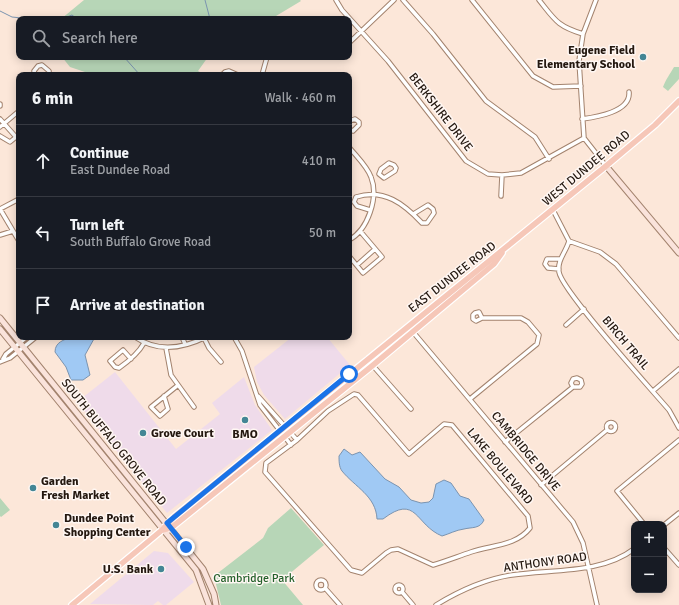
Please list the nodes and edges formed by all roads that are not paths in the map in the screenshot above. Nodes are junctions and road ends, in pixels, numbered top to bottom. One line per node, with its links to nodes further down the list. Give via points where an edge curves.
1 (336, 0): 7 (street, BERKSHIRE DRIVE)
2 (394, 0): 9 (street)
3 (403, 0): 29 (street, via 486,101 535,137)
4 (472, 0): 16 (street, via 533,76 553,88)
5 (539, 0): 10 (street, via 565,28)
6 (596, 0): 10 (street)
7 (348, 16)
8 (352, 20): 9 (street, BERKSHIRE DRIVE)
9 (362, 31): 11 (street); 32 (street, BERKSHIRE DRIVE, via 466,161 488,174)
10 (583, 34): 16 (street, via 579,61)
11 (352, 40)
12 (266, 60): 15 (street)
13 (34, 72): 14 (street, via 42,65)
14 (49, 72)
15 (263, 72)
16 (582, 86): 21 (street)
17 (629, 92): 21 (street, via 627,101 607,116)
18 (679, 102): 30 (main road, WEST DUNDEE ROAD)
19 (16, 113): 23 (street)
20 (0, 119): 23 (street)
21 (582, 119): 27 (street)
22 (352, 120): 25 (street, via 355,119 359,122 357,129)
23 (4, 123): 24 (street); 26 (street, via 16,136 10,142)
24 (0, 127)
25 (352, 130)
26 (0, 136)
27 (584, 138): 29 (street, BERKSHIRE DRIVE); 30 (street)
28 (352, 151): 33 (street)
29 (549, 159): 32 (street, BERKSHIRE DRIVE, via 521,174)
30 (606, 166): 39 (main road, WEST DUNDEE ROAD); 49 (main road)
31 (379, 174): 31 (street, via 384,178 388,176 395,171 394,165 390,163 381,169); 33 (street)
32 (502, 175): 35 (street)
33 (371, 177): 34 (street)
34 (374, 195): 38 (street); 38 (street, via 362,195 354,200 357,206); 40 (street, via 391,198)
35 (501, 196)
36 (16, 201): 37 (street)
37 (0, 209): 41 (street)
38 (370, 210): 42 (street)
39 (553, 210): 46 (street); 48 (main road, WEST DUNDEE ROAD)
40 (414, 213): 40 (street, via 422,223 427,223 434,213 428,205)
41 (13, 231): 43 (street); 44 (street)
42 (360, 231): 45 (street); 47 (street)
43 (0, 235)
44 (16, 236)
45 (352, 238)
46 (569, 241): 51 (street, BIRCH TRAIL); 61 (street, via 600,252 616,264)
47 (375, 249): 52 (street); 52 (street, via 382,257 363,273)
48 (506, 249): 58 (main road, EAST DUNDEE ROAD, via 489,259); 60 (main road, EAST DUNDEE ROAD, via 494,264)
49 (679, 253)
50 (352, 259): 52 (street)
51 (560, 259): 53 (street, BIRCH TRAIL); 53 (street, via 547,259 545,264 548,268)
52 (357, 265)
53 (559, 269): 54 (street, BIRCH TRAIL, via 564,283)
54 (584, 309): 57 (street); 82 (street, BIRCH TRAIL)
55 (0, 318): 70 (main road, SOUTH BUFFALO GROVE ROAD)
56 (482, 318): 85 (street, via 521,318 536,330 539,339 537,344)
57 (566, 325)
58 (408, 326): 60 (street, CAMBRIDGE DRIVE); 75 (main road, EAST DUNDEE ROAD)
59 (0, 329): 70 (main road, SOUTH BUFFALO GROVE ROAD)
60 (412, 331): 78 (main road, EAST DUNDEE ROAD); 85 (street, CAMBRIDGE DRIVE)
61 (679, 338)
62 (23, 340): 70 (street)
63 (32, 340): 73 (street)
64 (139, 340): 69 (street)
65 (183, 340): 71 (street)
66 (193, 340): 71 (street)
67 (206, 340): 77 (street)
68 (236, 340): 84 (street)
69 (144, 343): 72 (street); 74 (street)
70 (18, 344): 73 (main road, SOUTH BUFFALO GROVE ROAD); 76 (street)
71 (185, 344): 72 (street)
72 (166, 348): 80 (street, via 171,376)
73 (21, 349): 76 (street, via 10,358); 102 (main road, SOUTH BUFFALO GROVE ROAD); 103 (main road, SOUTH BUFFALO GROVE ROAD)
74 (131, 359): 74 (street, via 123,350 110,361 119,368)
75 (367, 359): 78 (street); 88 (main road, EAST DUNDEE ROAD)
76 (1, 361)
77 (221, 362)
78 (372, 366): 87 (street); 92 (main road, EAST DUNDEE ROAD)
79 (679, 369): 82 (street)
80 (178, 386): 83 (street); 86 (street)
81 (573, 387): 96 (street)
82 (653, 391): 89 (street, BIRCH TRAIL, via 669,410)
83 (164, 396): 83 (street, via 151,407 160,416 168,409)
84 (257, 396): 88 (street); 91 (street, via 260,405)
85 (470, 399): 96 (street, CAMBRIDGE DRIVE)
86 (194, 407)
87 (411, 410)
88 (285, 427): 91 (main road, EAST DUNDEE ROAD); 92 (street)
89 (679, 428)
90 (607, 430): 98 (street)
91 (280, 431): 93 (street); 102 (main road, EAST DUNDEE ROAD)
92 (289, 432): 93 (main road, EAST DUNDEE ROAD); 94 (street)
93 (284, 437): 97 (street); 102 (main road, EAST DUNDEE ROAD)
94 (297, 440): 97 (street, LAKE BOULEVARD); 97 (street, LAKE BOULEVARD, via 328,411 354,394 358,395 409,454 444,424 452,425 528,516 530,528 524,536 513,542 473,551 433,565 398,549 391,550 362,573 354,572 265,472 266,463)
95 (679, 440): 100 (street, via 617,491)
96 (505, 442): 98 (street, CAMBRIDGE DRIVE)
97 (291, 445)
98 (541, 485): 107 (street, CAMBRIDGE DRIVE, via 573,522 583,543)
99 (679, 513): 101 (street)
100 (642, 521)
101 (667, 523)
102 (169, 526): 103 (main road, EAST DUNDEE ROAD); 113 (main road, SOUTH BUFFALO GROVE ROAD, via 203,569)
103 (162, 530): 110 (main road); 112 (main road, SOUTH BUFFALO GROVE ROAD, via 196,570)
104 (631, 551): 107 (street, ANTHONY ROAD, via 608,563)
105 (667, 551): 106 (street)
106 (679, 565)
107 (588, 566): 116 (street, ANTHONY ROAD, via 511,575 465,589); 117 (street, CAMBRIDGE DRIVE)
108 (325, 588): 114 (street)
109 (402, 592): 115 (street)
110 (80, 603): 111 (main road)
111 (72, 605)
112 (209, 605)
113 (216, 605)
114 (340, 605)
115 (413, 605)
116 (436, 605)
117 (597, 605)

